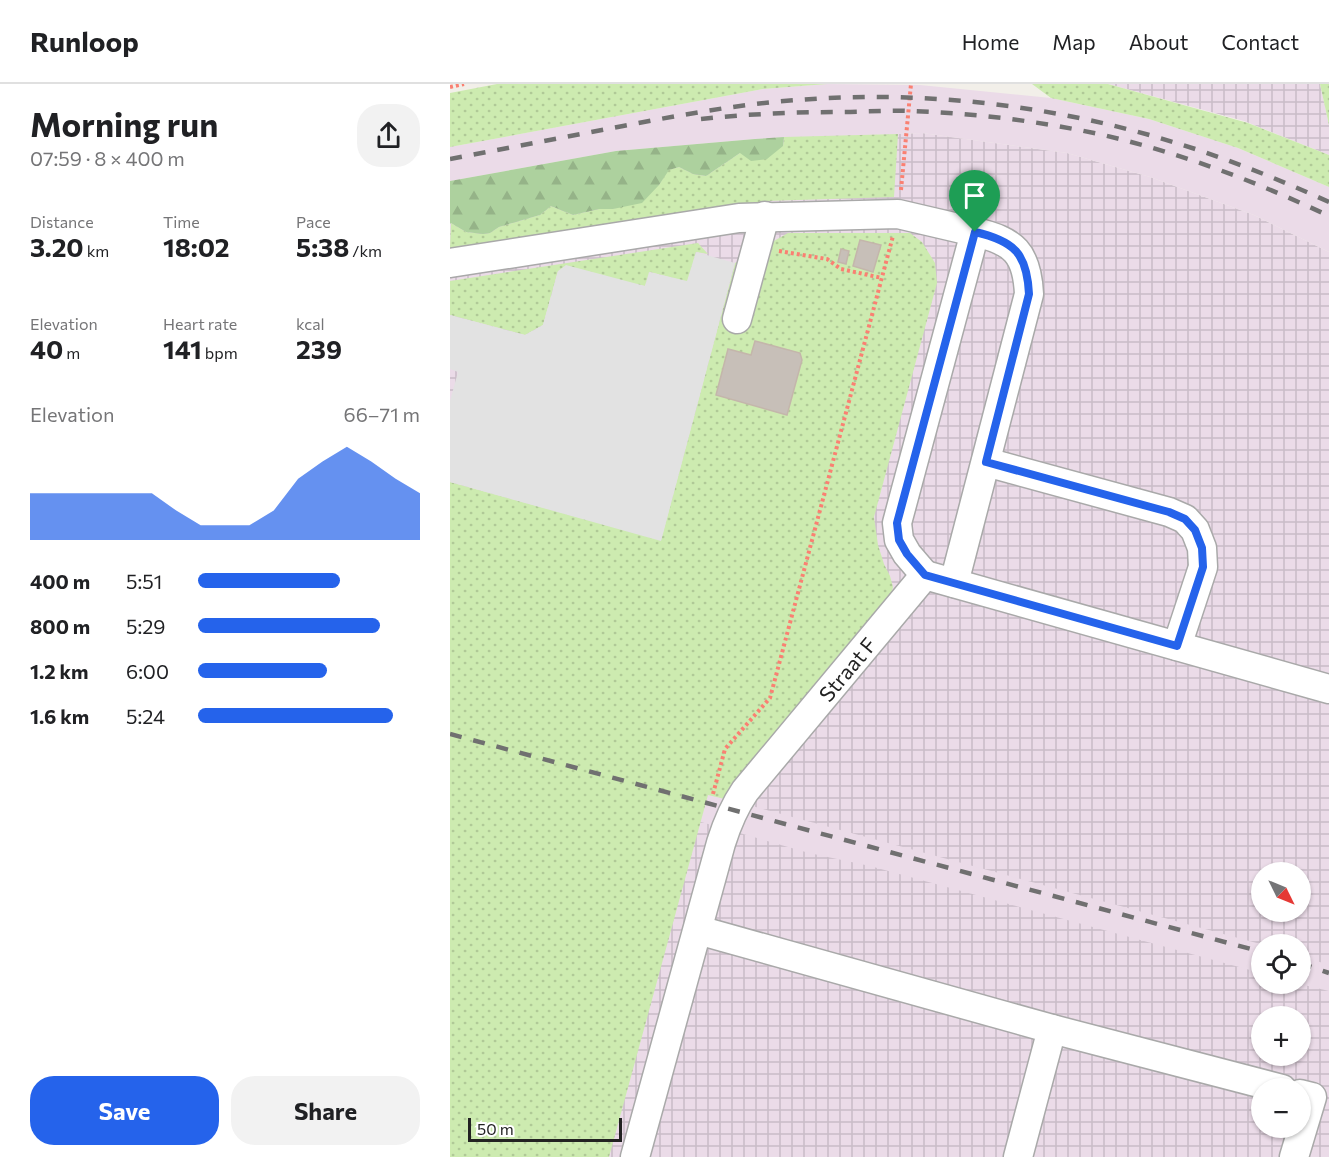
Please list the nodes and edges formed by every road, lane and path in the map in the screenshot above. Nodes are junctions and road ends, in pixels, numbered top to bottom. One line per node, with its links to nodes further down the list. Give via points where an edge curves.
1 (464, 84): 3 (path)
2 (911, 84): 4 (path)
3 (450, 87)
4 (905, 160)
5 (765, 216): 6 (street); 8 (street); 9 (street)
6 (896, 225): 7 (street); 10 (path)
7 (975, 232): 12 (street, via 996,237 1014,248 1023,262 1029,294); 13 (street, via 897,523 899,540)
8 (754, 254): 10 (path, via 767,249 827,259 841,269); 11 (street)
9 (450, 263)
10 (882, 278): 17 (path, via 770,698 725,749)
11 (737, 319)
12 (986, 462): 14 (street); 15 (street, via 1185,519 1195,530 1202,548 1203,567)
13 (925, 575): 14 (street); 18 (street, Straat F, via 737,803 725,830)
14 (954, 583): 15 (street)
15 (1177, 646): 16 (street)
16 (1329, 690)
17 (710, 804)
18 (698, 930): 19 (street); 22 (street, Straat F)
19 (1052, 1029): 20 (street); 23 (street)
20 (1251, 1081)
21 (1298, 1138): 24 (street)
22 (635, 1157)
23 (1018, 1157)
24 (1294, 1157)

